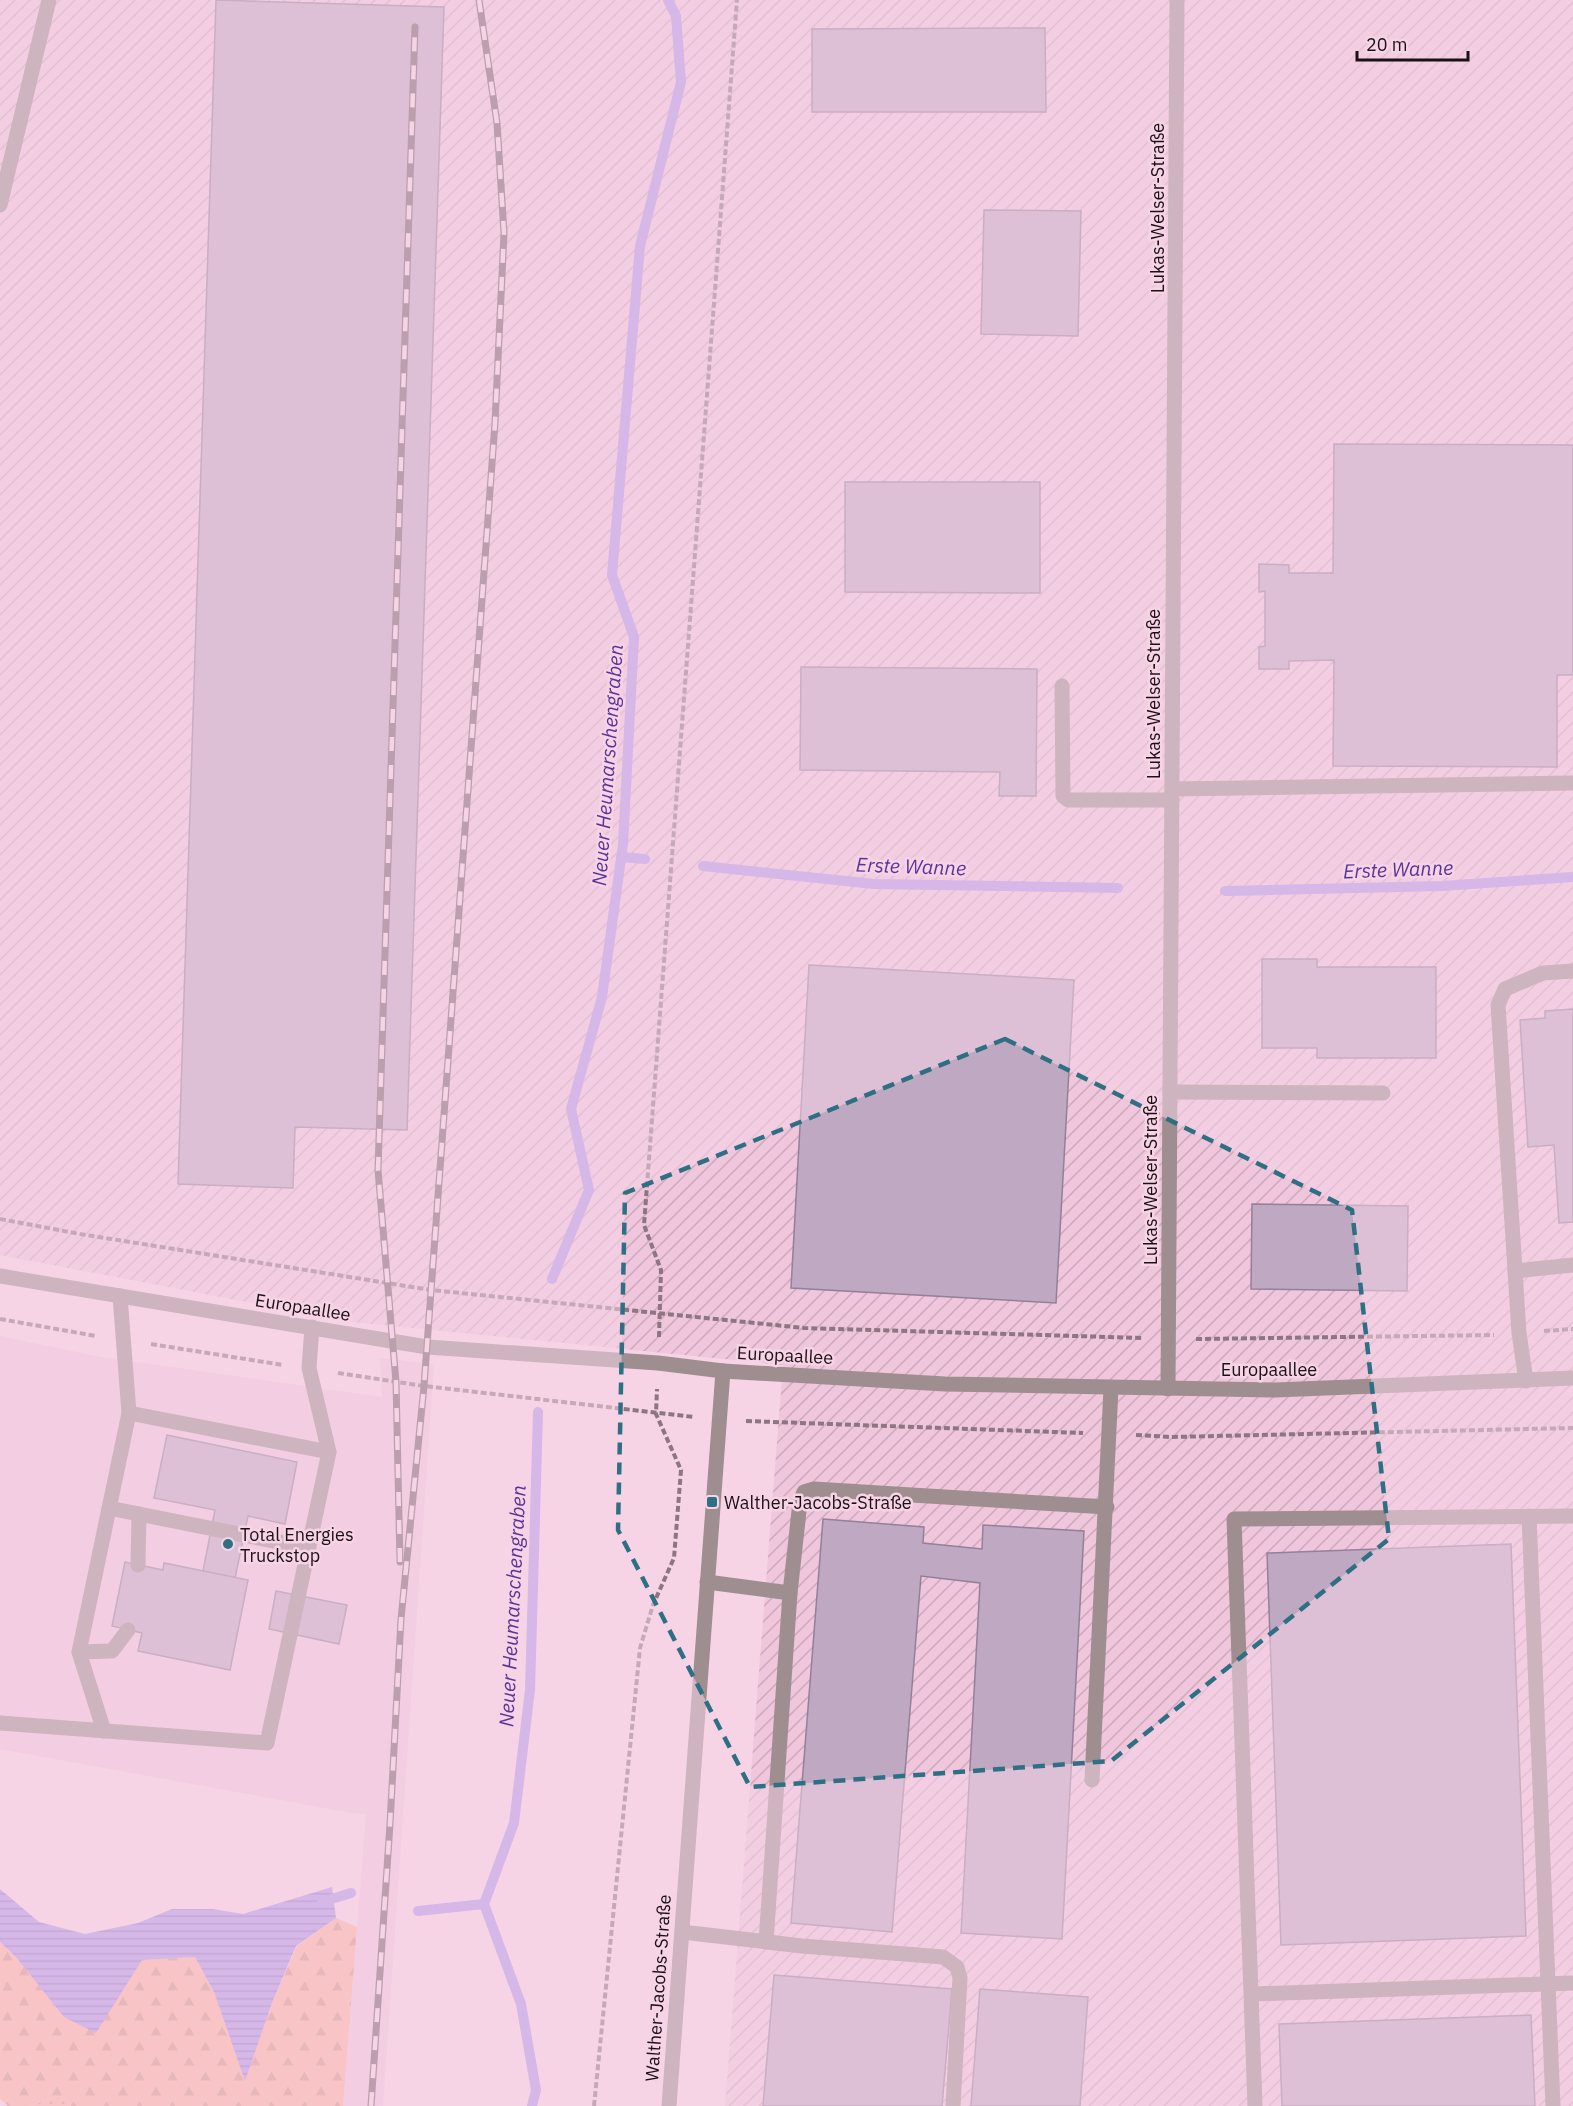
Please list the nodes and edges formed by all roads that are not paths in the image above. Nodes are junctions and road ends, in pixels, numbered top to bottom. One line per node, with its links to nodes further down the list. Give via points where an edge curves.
1 (49, 0): 3 (street)
2 (1178, 0): 6 (street, Lukas-Welser-Straße)
3 (0, 205)
4 (1062, 686): 6 (street, via 1063,796 1068,800)
5 (1573, 783): 6 (street)
6 (1172, 795): 8 (street, Lukas-Welser-Straße)
7 (1573, 971): 11 (street, via 1543,973 1505,989 1498,1005)
8 (1170, 1092): 9 (street); 19 (street, Lukas-Welser-Straße)
9 (1383, 1093)
10 (1573, 1265): 11 (street)
11 (1515, 1271): 17 (street)
12 (0, 1276): 13 (street, Europaallee)
13 (120, 1296): 14 (street, Europaallee); 20 (street)
14 (312, 1328): 15 (street, Europaallee, via 427,1347); 21 (street, via 309,1368)
15 (723, 1371): 18 (street, Europaallee, via 945,1384); 29 (street, Walther-Jacobs-Straße)
16 (1573, 1378): 17 (street, Europaallee)
17 (1526, 1381): 19 (street, Europaallee, via 1275,1390)
18 (1111, 1388): 19 (street, Europaallee); 22 (street)
19 (1168, 1389)
20 (129, 1413): 21 (street); 23 (street)
21 (329, 1452): 27 (street)
22 (1107, 1507): 30 (street, via 814,1489 804,1492 800,1502); 35 (street)
23 (109, 1508): 24 (street); 32 (street)
24 (139, 1514): 27 (street); 28 (street)
25 (1529, 1516): 26 (street); 38 (street); 40 (street, via 1234,1519)
26 (1573, 1516)
27 (309, 1548): 34 (street, via 267,1743)
28 (138, 1565)
29 (707, 1582): 30 (street); 36 (street, Walther-Jacobs-Straße)
30 (790, 1593): 37 (street)
31 (128, 1629): 32 (street, via 112,1651)
32 (79, 1652): 34 (street)
33 (0, 1723): 34 (street)
34 (104, 1731)
35 (1092, 1780)
36 (682, 1932): 37 (street); 41 (street, Walther-Jacobs-Straße)
37 (766, 1942): 42 (street, via 943,1957 957,1967 960,1978)
38 (1549, 1983): 39 (street); 40 (street); 44 (street)
39 (1573, 1983)
40 (1251, 1994): 43 (street)
41 (669, 2106)
42 (953, 2106)
43 (1255, 2106)
44 (1553, 2106)

